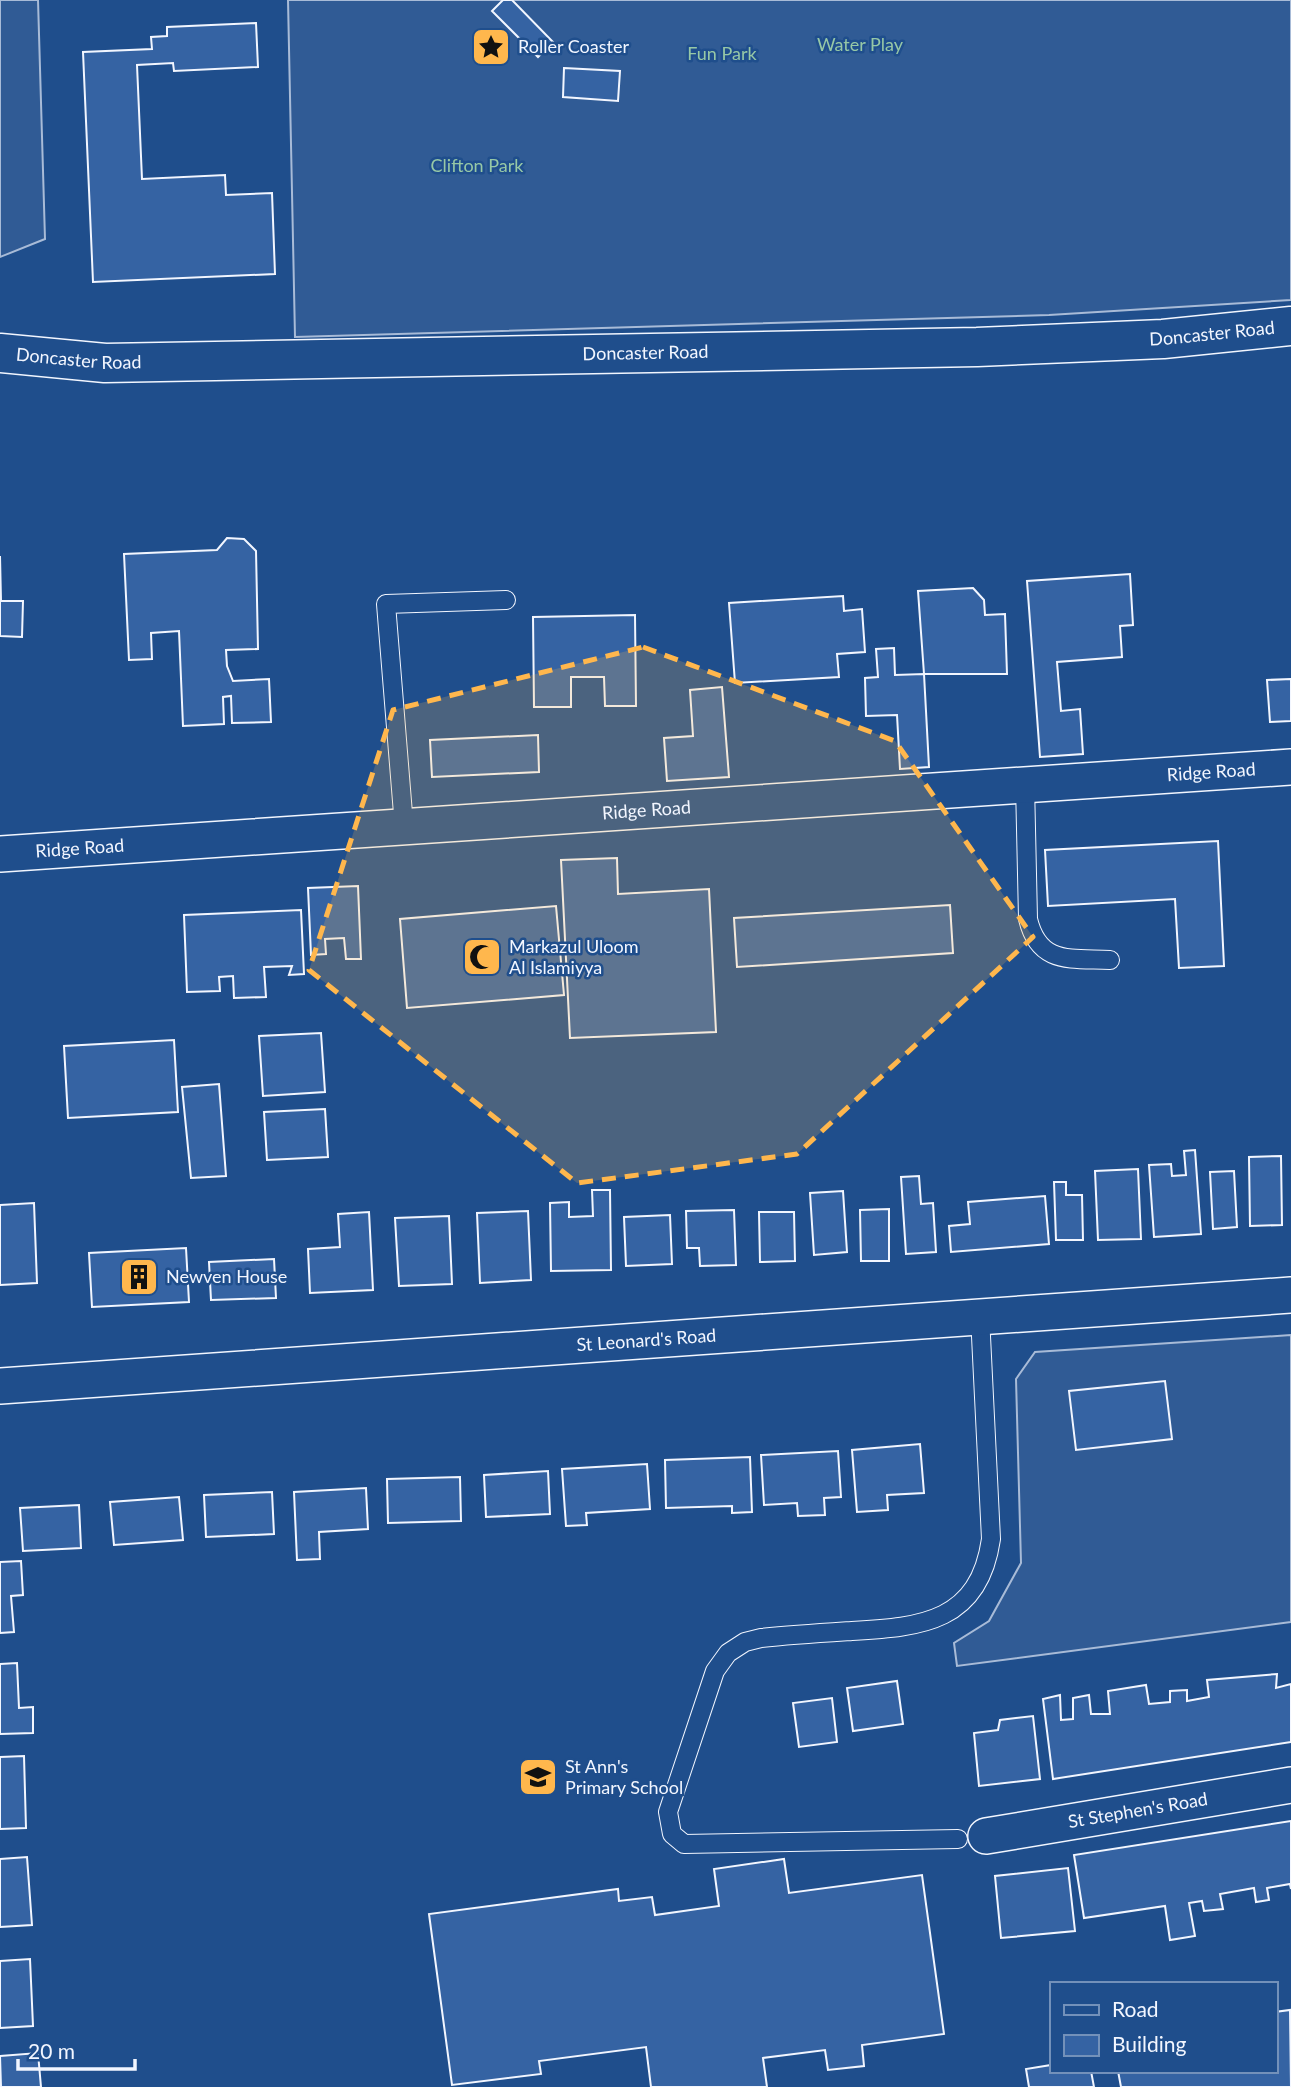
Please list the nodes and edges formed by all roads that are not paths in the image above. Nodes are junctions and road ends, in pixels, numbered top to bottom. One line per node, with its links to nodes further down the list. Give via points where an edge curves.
1 (1291, 326): 2 (street, Doncaster Road, via 1163,339 963,348 105,363)
2 (0, 353)
3 (506, 600): 6 (lane, via 386,604)
4 (1291, 766): 5 (street, Ridge Road)
5 (1025, 784): 6 (street, Ridge Road); 8 (lane, via 1032,939 1044,952 1063,958)
6 (404, 826): 7 (street, Ridge Road)
7 (0, 854)
8 (1110, 960)
9 (1291, 1295): 10 (street, St Leonard's Road)
10 (980, 1316): 11 (street, St Leonard's Road); 13 (lane, via 990,1539 987,1566 976,1588 961,1605 938,1619 910,1628 761,1638 727,1653 705,1695 668,1812 672,1833 684,1844)
11 (0, 1386)
12 (1291, 1784): 13 (street, St Stephen's Road)
13 (972, 1838)

